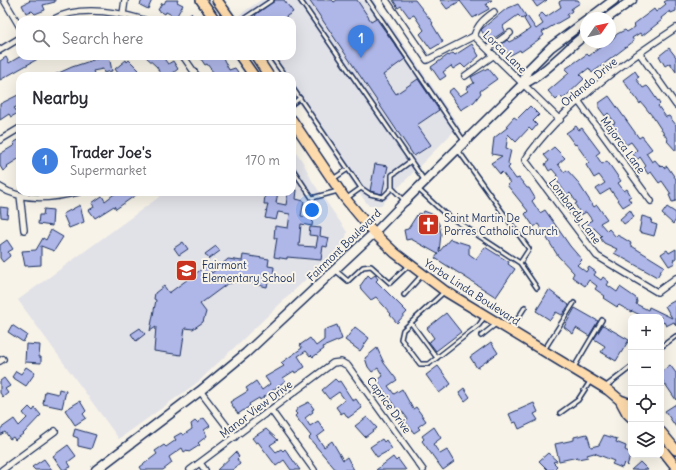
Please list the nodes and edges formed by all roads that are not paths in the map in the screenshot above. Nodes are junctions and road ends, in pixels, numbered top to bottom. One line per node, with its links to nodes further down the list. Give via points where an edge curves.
1 (4, 0): 22 (street)
2 (125, 0): 15 (street)
3 (201, 0): 18 (main road)
4 (217, 0): 11 (main road)
5 (272, 0): 21 (lane)
6 (300, 0): 55 (lane)
7 (368, 0): 52 (lane)
8 (386, 0): 26 (street, Lorca Lane, via 427,60)
9 (614, 0): 13 (main road)
10 (632, 0): 14 (main road)
11 (223, 8): 19 (main road); 20 (main road)
12 (494, 12): 26 (street, via 482,20)
13 (598, 12)
14 (615, 12)
15 (123, 14): 16 (street, via 89,11); 17 (street)
16 (68, 16)
17 (130, 16)
18 (213, 16)
19 (216, 16)
20 (228, 16)
21 (248, 16)
22 (16, 20)
23 (580, 25): 42 (main road, Fairmont Boulevard, via 551,47 527,71)
24 (676, 28): 31 (street, Orlando Drive)
25 (510, 33): 29 (street)
26 (474, 36): 29 (street, Lorca Lane)
27 (580, 39): 42 (main road, Fairmont Boulevard, via 535,79)
28 (16, 40): 30 (street)
29 (488, 49): 32 (street, Lorca Lane)
30 (0, 50)
31 (640, 54): 46 (street, Orlando Drive); 47 (street)
32 (494, 55): 41 (street); 42 (street, Lorca Lane)
33 (186, 60): 37 (street)
34 (243, 60): 38 (main road)
35 (259, 60): 39 (main road)
36 (274, 60): 40 (lane)
37 (194, 72)
38 (251, 72)
39 (266, 72)
40 (281, 72)
41 (465, 76)
42 (523, 84): 48 (street, Lorca Lane); 52 (main road, Fairmont Boulevard)
43 (296, 92): 44 (lane)
44 (300, 98): 45 (lane); 56 (lane)
45 (296, 101)
46 (579, 102): 48 (street, Orlando Drive); 71 (street, Majorca Lane)
47 (676, 106)
48 (560, 120): 54 (street, Orlando Drive)
49 (296, 126): 58 (main road, Yorba Linda Boulevard)
50 (16, 130): 51 (street)
51 (0, 140)
52 (465, 143): 53 (main road, Fairmont Boulevard)
53 (458, 150): 59 (main road, Fairmont Boulevard); 74 (lane, via 528,249)
54 (525, 160): 78 (street, Lombardy Lane, via 597,256 657,292)
55 (411, 161): 59 (lane); 62 (lane, via 392,175)
56 (348, 169): 58 (lane); 61 (lane)
57 (296, 174): 64 (lane, via 312,198)
58 (332, 180): 64 (main road, Yorba Linda Boulevard)
59 (425, 182): 63 (main road, Fairmont Boulevard)
60 (0, 187): 65 (street)
61 (361, 188): 62 (lane, via 370,194 383,196); 69 (lane)
62 (392, 188): 70 (lane)
63 (418, 189): 70 (main road, Fairmont Boulevard); 74 (lane, via 453,220)
64 (339, 190): 69 (main road, Yorba Linda Boulevard)
65 (16, 193)
66 (20, 196): 72 (street)
67 (40, 196): 68 (street)
68 (64, 196)
69 (345, 199): 73 (main road, Yorba Linda Boulevard)
70 (405, 201): 73 (street, Fairmont Boulevard)
71 (651, 201)
72 (24, 230)
73 (374, 233): 75 (main road, Yorba Linda Boulevard); 76 (main road, Fairmont Boulevard)
74 (520, 263): 79 (lane)
75 (409, 265): 76 (lane, via 390,283 371,266 363,268 348,282); 77 (main road, Yorba Linda Boulevard)
76 (335, 270): 99 (main road, Fairmont Boulevard, via 265,336)
77 (422, 275): 80 (main road, Yorba Linda Boulevard); 81 (lane)
78 (676, 278)
79 (537, 288)
80 (445, 291): 84 (main road, Yorba Linda Boulevard); 87 (lane)
81 (404, 295)
82 (574, 303): 92 (lane)
83 (525, 307): 88 (lane)
84 (486, 316): 86 (main road, Yorba Linda Boulevard); 93 (lane)
85 (602, 320): 95 (lane)
86 (497, 323): 88 (main road, Yorba Linda Boulevard); 89 (lane)
87 (411, 324): 93 (lane); 93 (lane, via 403,330 401,339 420,364 429,364)
88 (510, 331): 92 (main road, Yorba Linda Boulevard)
89 (481, 336)
90 (676, 336): 91 (lane)
91 (664, 345)
92 (544, 351): 95 (main road, Yorba Linda Boulevard)
93 (437, 358)
94 (333, 363): 102 (street, Manor View Drive); 117 (street, Caprice Drive, via 341,362 348,366)
95 (573, 369): 97 (main road, Yorba Linda Boulevard)
96 (628, 369): 98 (lane)
97 (591, 380): 98 (main road, Yorba Linda Boulevard); 103 (lane, via 578,400)
98 (604, 388): 100 (main road, Yorba Linda Boulevard)
99 (200, 391): 107 (street); 113 (main road, Fairmont Boulevard)
100 (620, 400): 101 (main road, Yorba Linda Boulevard); 104 (main road, Yorba Linda Boulevard)
101 (628, 403)
102 (271, 410): 107 (street, Manor View Drive); 116 (street)
103 (560, 412)
104 (628, 414)
105 (56, 431): 112 (street)
106 (664, 436): 108 (main road)
107 (235, 437): 111 (street, Manor View Drive)
108 (676, 450)
109 (664, 451): 110 (main road)
110 (674, 461)
111 (200, 463): 114 (street, Manor View Drive); 115 (street)
112 (2, 470)
113 (96, 470)
114 (190, 470)
115 (205, 470)
116 (314, 470)
117 (423, 470)

